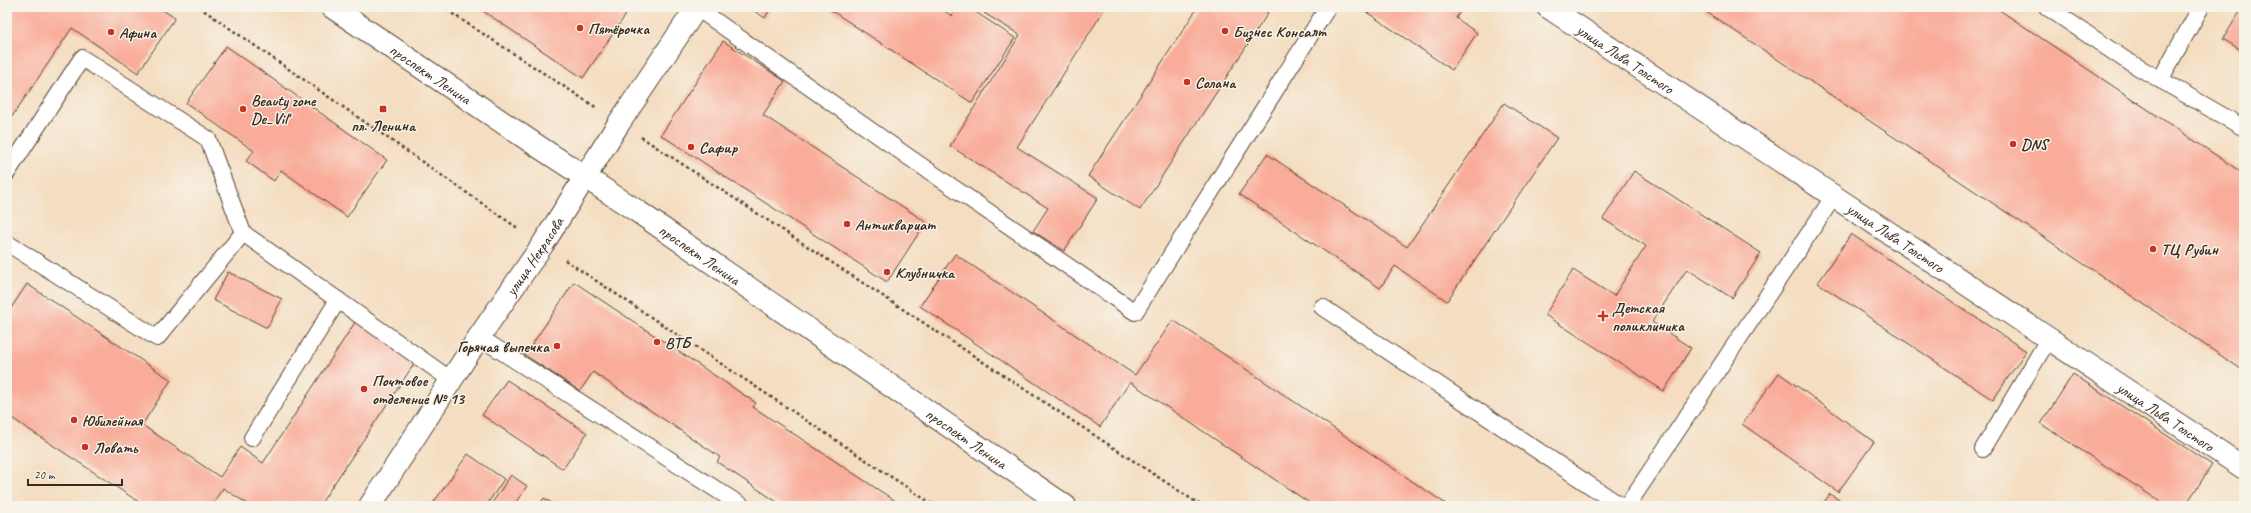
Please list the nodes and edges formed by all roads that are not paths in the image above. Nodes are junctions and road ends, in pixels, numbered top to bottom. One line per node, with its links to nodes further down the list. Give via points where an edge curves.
1 (332, 7): 10 (street, проспект Ленина)
2 (1328, 7): 6 (lane, via 1135,312 903,154)
3 (1548, 7): 11 (street, улица Льва Толстого)
4 (2047, 7): 7 (lane)
5 (2201, 7): 7 (lane)
6 (697, 8): 10 (street, улица Некрасова, via 619,123)
7 (2160, 80): 8 (lane)
8 (2244, 128)
9 (7, 173): 12 (lane, via 82,58 208,139)
10 (586, 177): 16 (street, улица Некрасова); 24 (street, проспект Ленина)
11 (1834, 196): 17 (street, улица Льва Толстого); 26 (lane)
12 (243, 233): 13 (lane, via 157,338); 14 (lane)
13 (7, 243)
14 (338, 300): 18 (lane); 19 (lane)
15 (1322, 307): 25 (lane)
16 (479, 337): 18 (street, улица Некрасова); 23 (lane)
17 (2049, 338): 20 (lane); 21 (street, улица Льва Толстого)
18 (452, 380): 22 (street, улица Некрасова)
19 (252, 438)
20 (1983, 449)
21 (2244, 468)
22 (370, 506)
23 (742, 506)
24 (1065, 506)
25 (1620, 506)
26 (1628, 506)

